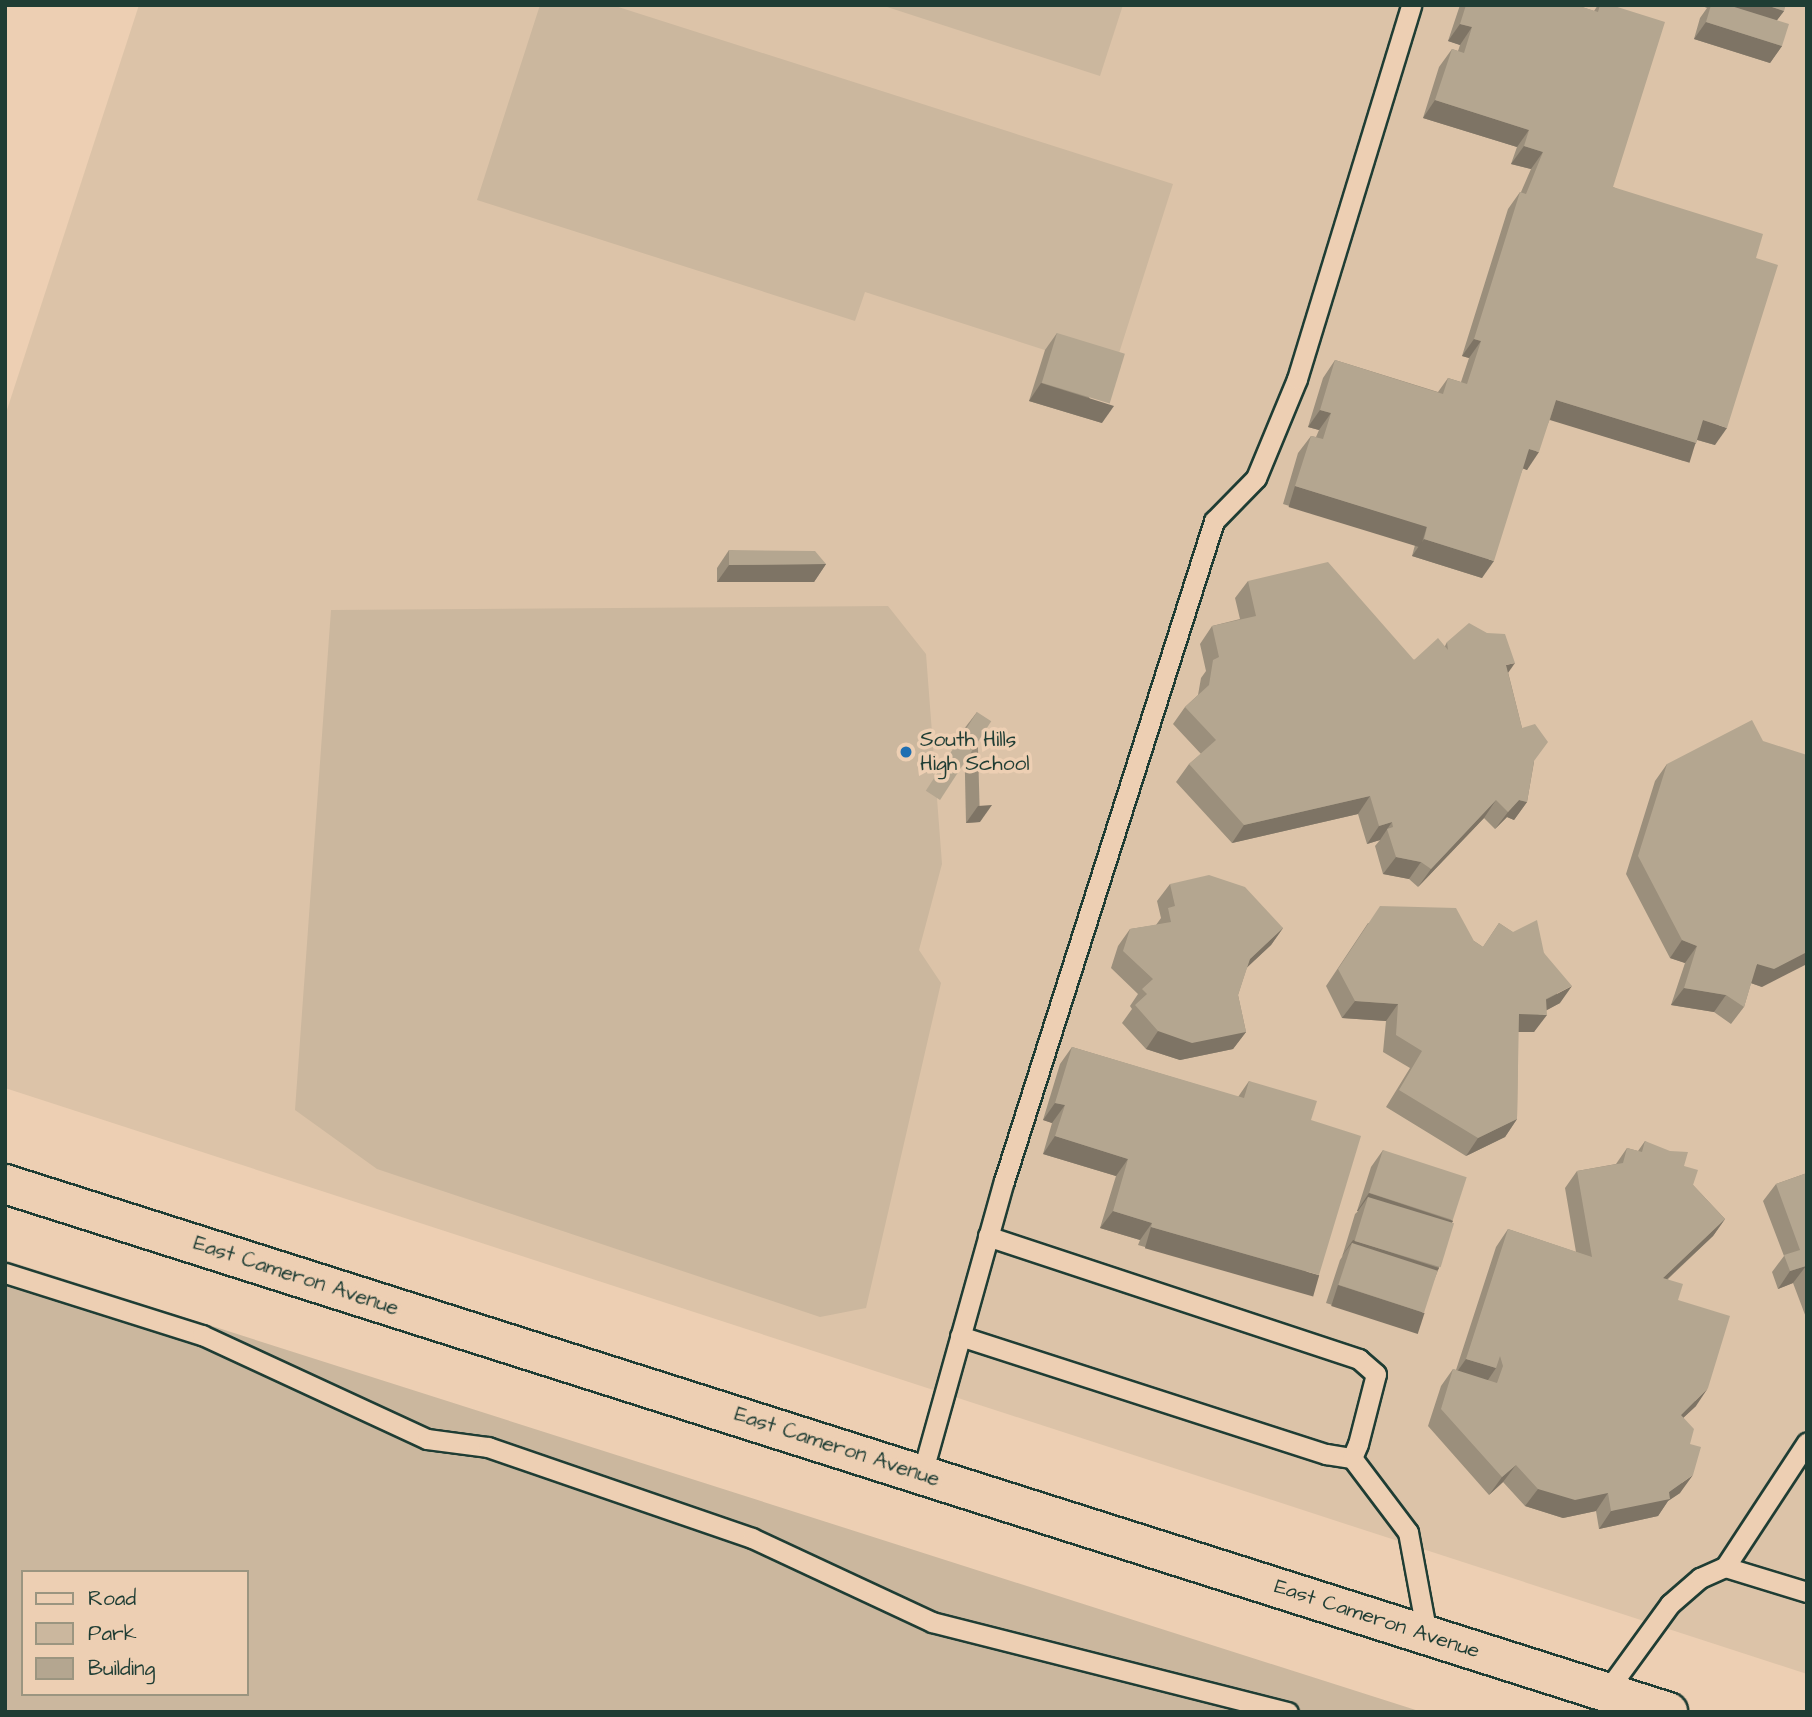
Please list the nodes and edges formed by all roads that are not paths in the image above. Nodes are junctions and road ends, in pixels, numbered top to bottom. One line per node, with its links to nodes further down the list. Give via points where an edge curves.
1 (1411, 5): 3 (lane, via 1297,379 1255,478 1214,521)
2 (5, 1184): 8 (main road, East Cameron Avenue)
3 (988, 1236): 5 (lane); 7 (lane, via 1359,1359 1376,1374)
4 (5, 1273): 13 (lane, via 202,1335 427,1439 488,1447 752,1538 932,1622)
5 (960, 1336): 7 (lane, via 1326,1454); 8 (lane)
6 (1807, 1442): 9 (lane)
7 (1352, 1458): 11 (lane, via 1408,1532)
8 (922, 1474): 11 (main road, East Cameron Avenue)
9 (1725, 1567): 10 (lane); 12 (lane, via 1700,1578 1670,1604)
10 (1807, 1592)
11 (1427, 1635): 12 (main road, East Cameron Avenue)
12 (1606, 1692): 14 (main road, East Cameron Avenue)
13 (1288, 1712)
14 (1668, 1712)

